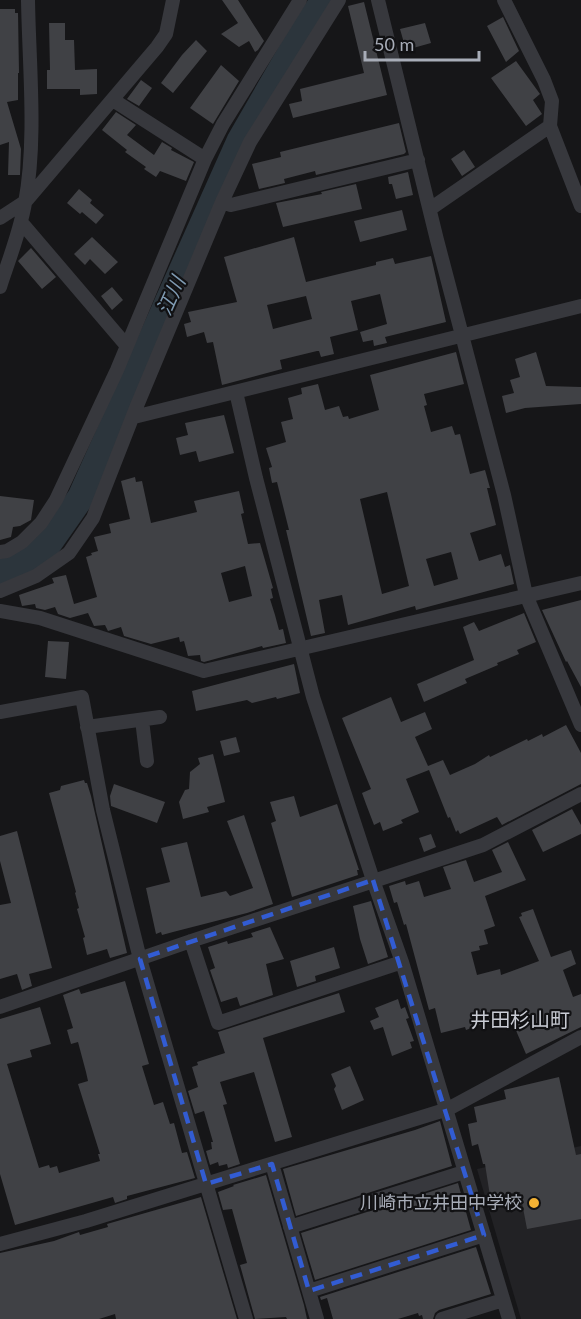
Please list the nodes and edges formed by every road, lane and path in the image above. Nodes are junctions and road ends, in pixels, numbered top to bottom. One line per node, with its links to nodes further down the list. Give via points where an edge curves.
1 (28, 0): 11 (street, via 31,130)
2 (173, 0): 7 (street, via 166,34)
3 (300, 0): 9 (street)
4 (339, 0): 12 (street, via 250,142)
5 (378, 0): 10 (street)
6 (504, 0): 8 (street, via 552,101)
7 (113, 100): 9 (street); 11 (street)
8 (550, 126): 13 (street); 14 (street)
9 (205, 159): 20 (street)
10 (418, 160): 12 (street, via 231,206); 14 (street)
11 (26, 201): 15 (street); 16 (street)
12 (222, 201): 22 (street)
13 (581, 206)
14 (430, 209): 19 (street)
15 (0, 218)
16 (21, 222): 17 (street); 20 (street)
17 (0, 287)
18 (581, 306): 19 (street)
19 (463, 336): 21 (street); 26 (street)
20 (126, 345): 23 (street, via 56,501 22,542)
21 (236, 392): 22 (street); 28 (street)
22 (134, 417): 25 (street, via 93,518 69,553 36,576)
23 (0, 552)
24 (581, 582): 26 (street)
25 (0, 591)
26 (526, 595): 28 (street); 32 (street)
27 (0, 611): 28 (street, via 51,621 204,671)
28 (299, 649): 36 (street)
29 (0, 712): 33 (street, via 82,697)
30 (160, 717): 31 (street)
31 (142, 720): 33 (street); 34 (street)
32 (581, 725)
33 (87, 727): 38 (street)
34 (147, 761)
35 (581, 794): 36 (street, via 483,845)
36 (373, 880): 37 (street); 39 (street)
37 (191, 941): 38 (street); 39 (street, via 218,1023)
38 (140, 959): 40 (street); 45 (street)
39 (402, 962): 42 (street)
40 (0, 1007)
41 (581, 1037): 42 (street)
42 (448, 1109): 43 (street); 44 (street)
43 (272, 1164): 45 (street); 46 (street)
44 (465, 1172): 46 (street); 47 (street)
45 (206, 1184): 48 (street); 51 (street)
46 (290, 1227): 49 (street)
47 (484, 1235): 49 (street); 50 (street)
48 (0, 1244)
49 (309, 1291): 52 (street)
50 (503, 1300): 53 (street); 54 (street)
51 (246, 1319)
52 (317, 1319)
53 (442, 1319)
54 (509, 1319)

